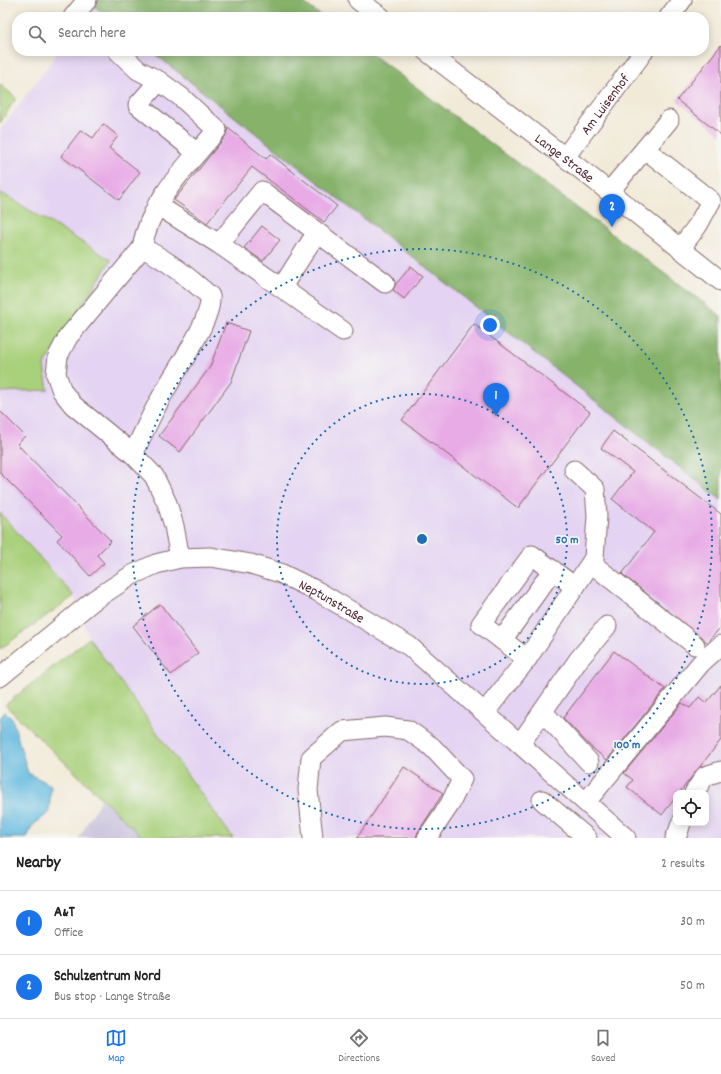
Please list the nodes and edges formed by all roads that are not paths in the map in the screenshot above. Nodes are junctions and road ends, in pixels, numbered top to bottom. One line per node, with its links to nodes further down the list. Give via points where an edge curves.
1 (87, 0): 4 (street)
2 (358, 0): 5 (street)
3 (682, 0): 6 (street)
4 (77, 12)
5 (374, 12)
6 (673, 12)
7 (123, 56): 10 (street, via 138,70)
8 (433, 56): 14 (street, Lange Straße)
9 (640, 56): 14 (street, Am Luisenhof)
10 (159, 81): 13 (street, via 217,130); 13 (street, via 138,105)
11 (669, 120): 12 (street)
12 (645, 149): 15 (street); 20 (street, via 711,201 698,225)
13 (198, 153): 16 (street)
14 (565, 157): 15 (street, Lange Straße)
15 (609, 192): 20 (street, Lange Straße)
16 (157, 205): 18 (street); 19 (street, via 145,232)
17 (317, 232): 18 (street, via 262,191); 22 (street); 23 (street)
18 (219, 244): 23 (street)
19 (142, 248): 25 (street, via 182,272 210,296 211,304 200,330 161,397); 25 (street, via 68,337 58,356 56,374 62,391 73,405)
20 (680, 248): 21 (street, Lange Straße)
21 (721, 281)
22 (386, 283)
23 (282, 287): 24 (street)
24 (343, 331)
25 (133, 454): 27 (street, via 154,476 168,503)
26 (574, 470): 28 (street, via 595,489 597,516 594,558)
27 (180, 558): 36 (street, Neptunstraße, via 156,564 132,575 94,600); 37 (street, Neptunstraße, via 211,557 251,564 280,573 317,591 409,646)
28 (591, 563): 30 (street); 33 (street)
29 (553, 570): 30 (street); 32 (street); 32 (street, via 532,555 490,611 481,624)
30 (575, 587): 35 (street)
31 (607, 626): 38 (street, via 579,659)
32 (502, 640): 35 (street)
33 (695, 645)
34 (721, 645): 44 (street, via 701,663)
35 (527, 658): 37 (street)
36 (0, 677)
37 (485, 712): 39 (street, Neptunstraße)
38 (543, 712): 39 (street); 40 (street)
39 (520, 744): 44 (street, Neptunstraße)
40 (589, 762)
41 (721, 771): 42 (street, via 704,776)
42 (696, 790)
43 (542, 800): 48 (street)
44 (586, 802): 49 (street, Neptunstraße)
45 (680, 826): 50 (street)
46 (313, 838): 47 (street, via 308,790 311,758 342,731 385,727 408,730 432,747 462,779 450,804)
47 (427, 838)
48 (586, 838)
49 (626, 838)
50 (675, 838)

